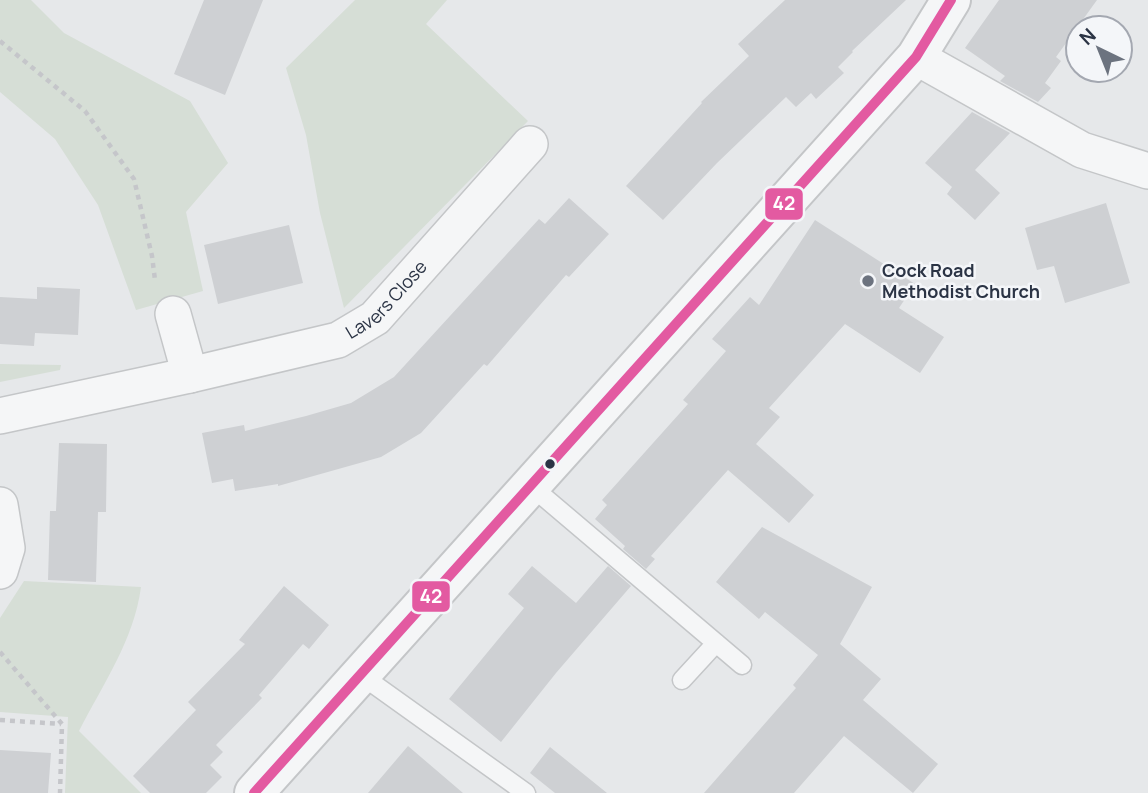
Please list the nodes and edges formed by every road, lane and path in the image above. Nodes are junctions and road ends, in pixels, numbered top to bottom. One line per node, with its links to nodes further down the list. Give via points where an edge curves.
1 (951, 0): 3 (street)
2 (0, 41): 6 (path, via 85,111 134,179 157,301)
3 (916, 57): 5 (street, via 1082,149); 9 (street)
4 (530, 144): 7 (street, Lavers Close, via 375,318 338,340)
5 (1148, 171)
6 (173, 314): 7 (street)
7 (190, 375): 8 (street, Lavers Close)
8 (0, 416)
9 (531, 486): 12 (lane); 15 (street)
10 (0, 505): 11 (street, via 7,548)
11 (0, 571)
12 (716, 642): 14 (lane); 16 (lane)
13 (0, 652): 18 (path)
14 (742, 665)
15 (361, 675): 20 (street); 21 (lane)
16 (682, 680)
17 (0, 720): 18 (path)
18 (62, 724): 19 (path)
19 (60, 793)
20 (254, 793)
21 (526, 793)

